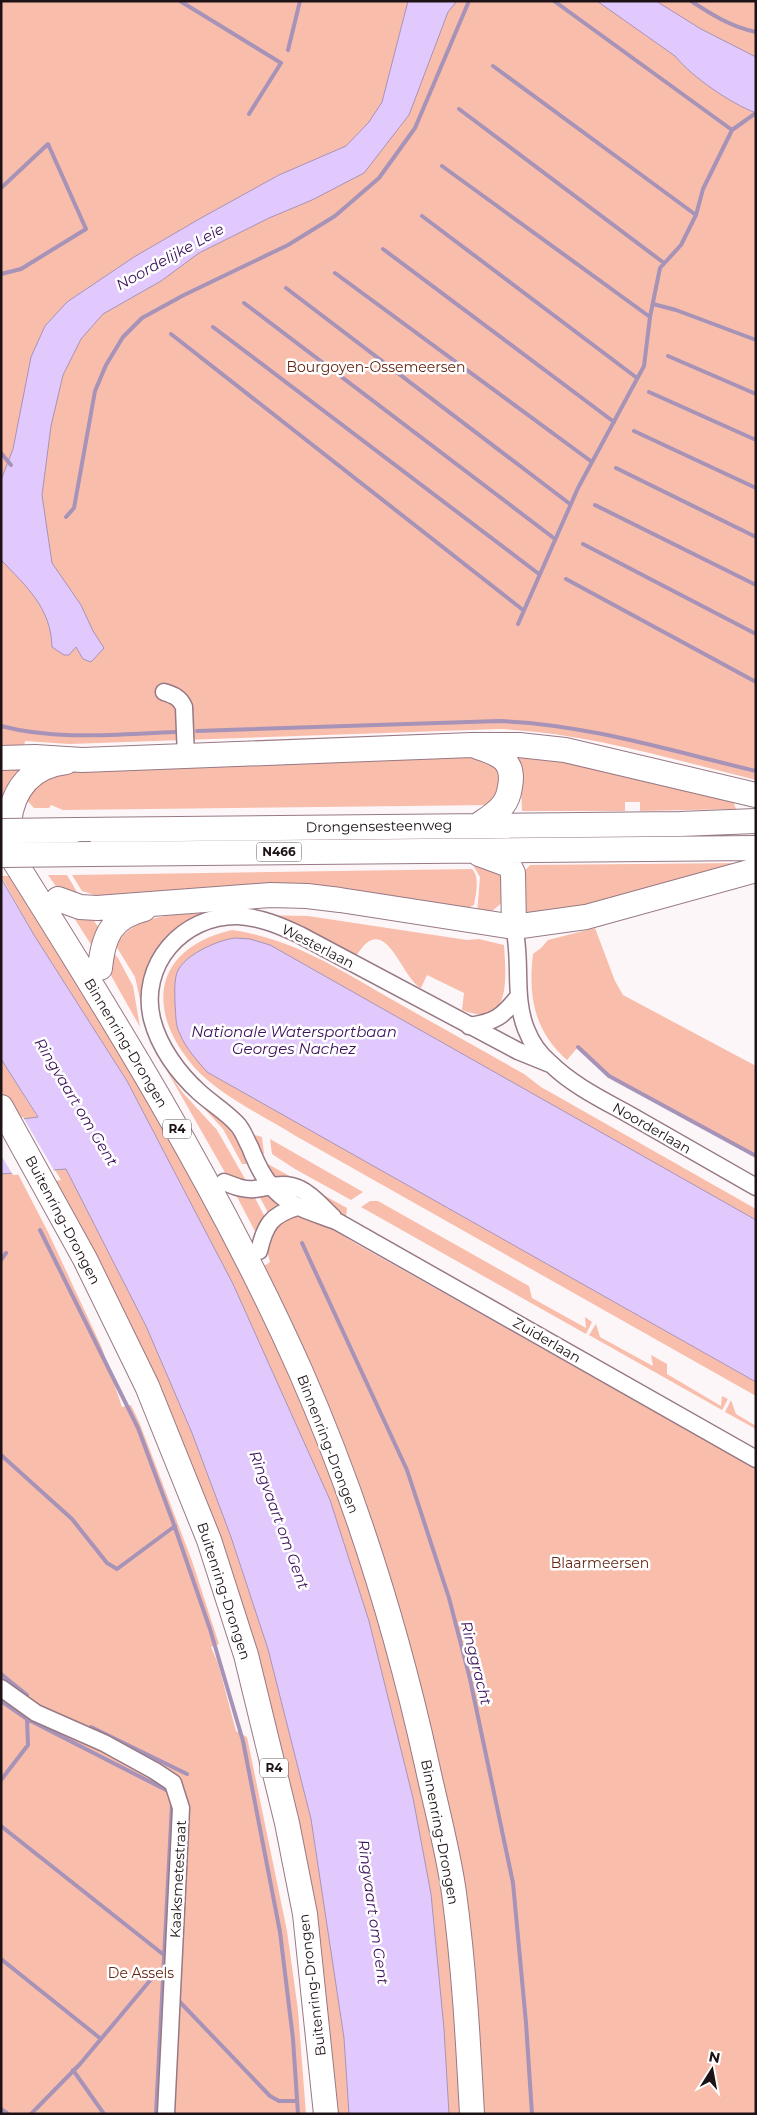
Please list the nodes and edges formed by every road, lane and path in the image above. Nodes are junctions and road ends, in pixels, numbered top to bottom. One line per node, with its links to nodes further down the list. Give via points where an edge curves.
1 (164, 692): 3 (street, via 182,701)
2 (472, 745): 3 (highway); 6 (highway, via 519,745 565,750); 8 (highway, via 495,752 509,767 511,776 504,804)
3 (186, 748): 5 (highway)
4 (1, 758): 5 (highway)
5 (82, 760): 9 (highway, via 55,763 24,782)
6 (756, 795)
7 (756, 821): 8 (highway, Drongensesteenweg / N466)
8 (478, 825): 9 (highway, Drongensesteenweg / N466, bridge, via 75,830)
9 (3, 826): 14 (highway); 29 (highway, Binnenring-Drongen / R4, via 224,1214 260,1285)
10 (756, 848): 11 (highway, Drongensesteenweg / N466)
11 (468, 850): 12 (highway, Drongensesteenweg / N466, bridge); 16 (highway, via 509,865 513,875)
12 (1, 855)
13 (756, 870): 16 (highway, via 586,917)
14 (58, 899): 15 (highway, via 90,908); 17 (highway)
15 (172, 903): 16 (highway, via 270,895 307,896); 17 (highway, via 119,920 105,940)
16 (514, 928): 18 (street, via 518,942)
17 (100, 968): 23 (highway)
18 (518, 997): 19 (street, via 496,1020); 20 (street, via 527,1031 537,1050)
19 (467, 1024): 20 (street, Westerlaan); 22 (street, Westerlaan, via 281,926 239,916 205,922 180,937 162,954 152,978 150,1006 157,1033 177,1068 188,1082)
20 (550, 1064): 25 (street, Noorderlaan, via 608,1103)
21 (4, 1112): 33 (highway, Buitenring-Drongen / R4, via 86,1259 147,1386 209,1540 246,1655 285,1814 305,1914)
22 (238, 1124): 24 (street, Zuiderlaan)
23 (224, 1182): 24 (street, Zuiderlaan, via 242,1189); 28 (highway)
24 (270, 1185): 26 (street, Zuiderlaan); 27 (street, Zuiderlaan, via 299,1188)
25 (756, 1187)
26 (297, 1207): 27 (street, Zuiderlaan); 28 (street, via 277,1215 270,1222)
27 (338, 1222): 30 (street, Zuiderlaan)
28 (260, 1251): 29 (highway, via 311,1362 330,1417)
29 (325, 1432): 34 (highway, Binnenring-Drongen / R4, via 389,1616 411,1694 454,1891)
30 (756, 1459)
31 (1, 1688): 32 (street, Kaaksmetestraat, via 36,1713 104,1743 173,1783 181,1808)
32 (166, 2114)
33 (326, 2114)
34 (472, 2114)

